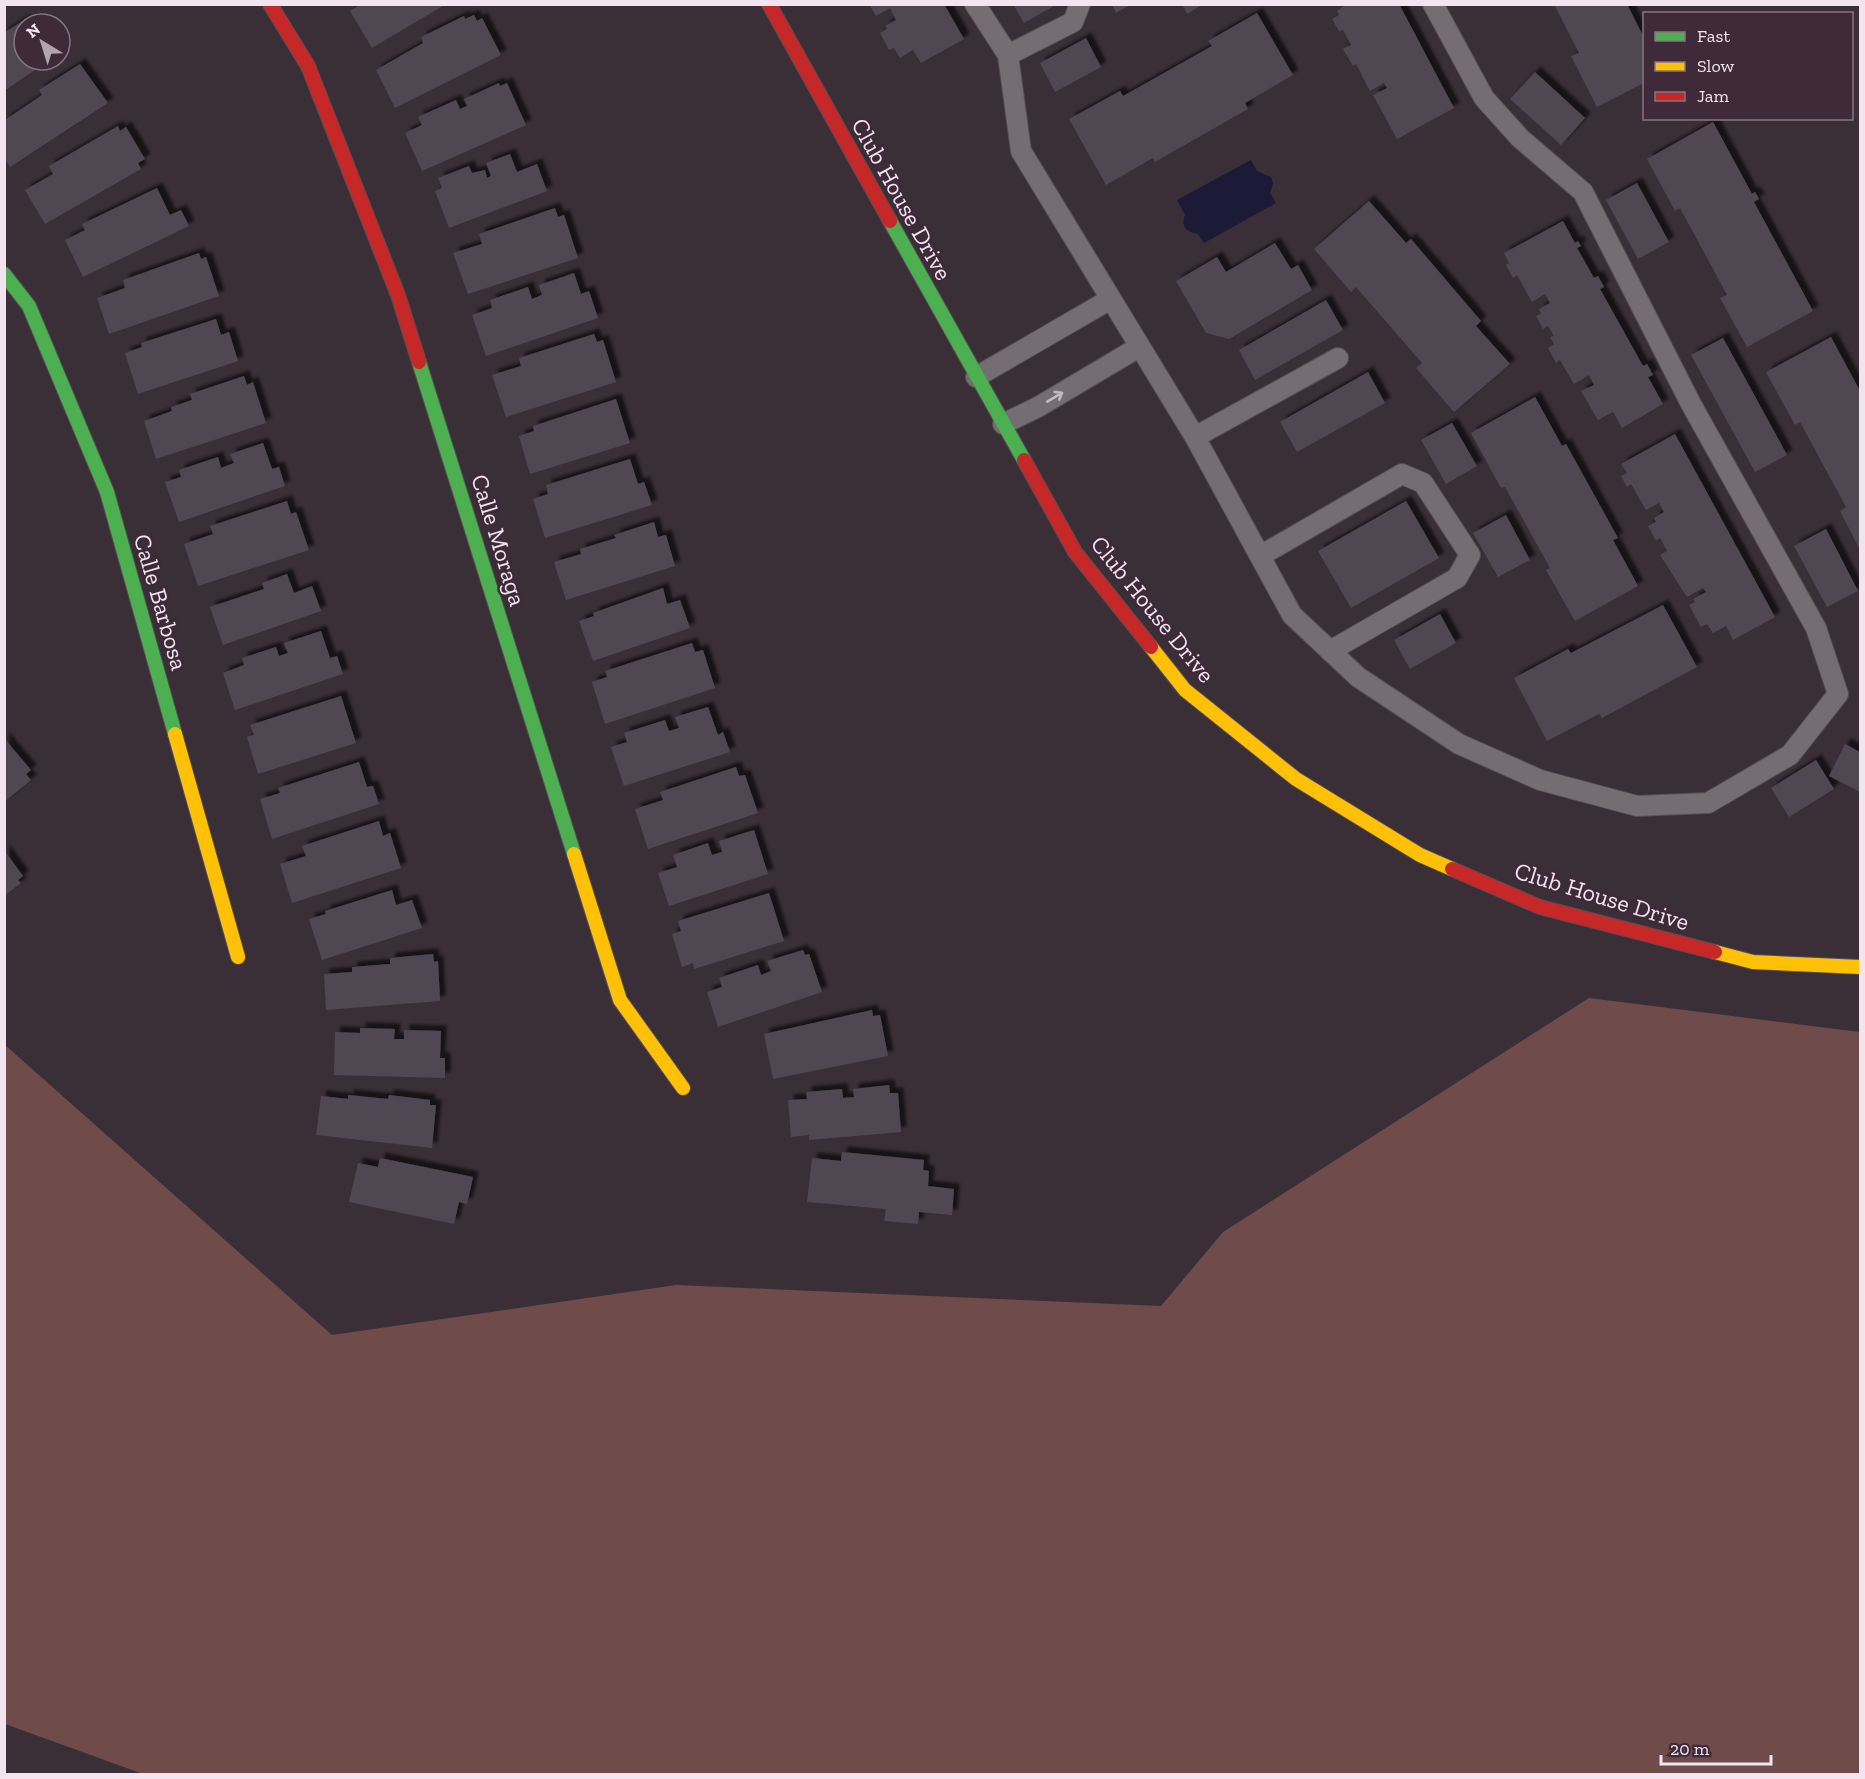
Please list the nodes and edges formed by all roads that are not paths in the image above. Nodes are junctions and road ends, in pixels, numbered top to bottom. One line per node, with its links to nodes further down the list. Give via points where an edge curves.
1 (270, 4): 18 (street, Calle Moraga, via 308,66 398,295 620,1000)
2 (769, 4): 11 (street, Club House Drive)
3 (975, 4): 6 (lane)
4 (1080, 4): 6 (lane, via 1073,22)
5 (1433, 4): 15 (lane, via 1484,98 1520,138 1583,192 1691,404 1816,628 1838,694 1790,755 1708,803 1637,806 1540,780 1459,744 1358,677)
6 (1008, 55): 8 (lane, via 1021,152)
7 (4, 274): 16 (street, Calle Barbosa, via 29,306 107,492)
8 (1109, 300): 9 (lane); 11 (lane)
9 (1139, 346): 12 (lane, one-way to 9); 13 (lane)
10 (1338, 358): 13 (lane)
11 (976, 378): 12 (street, Club House Drive)
12 (1003, 424): 17 (street, Club House Drive, via 1075,552 1185,690 1296,779 1420,855 1540,907 1753,962)
13 (1195, 436): 14 (lane)
14 (1260, 556): 15 (lane, via 1292,615); 15 (lane, via 1402,474 1423,483 1470,555 1457,578)
15 (1330, 651)
16 (238, 957)
17 (1860, 967)
18 (683, 1088)

